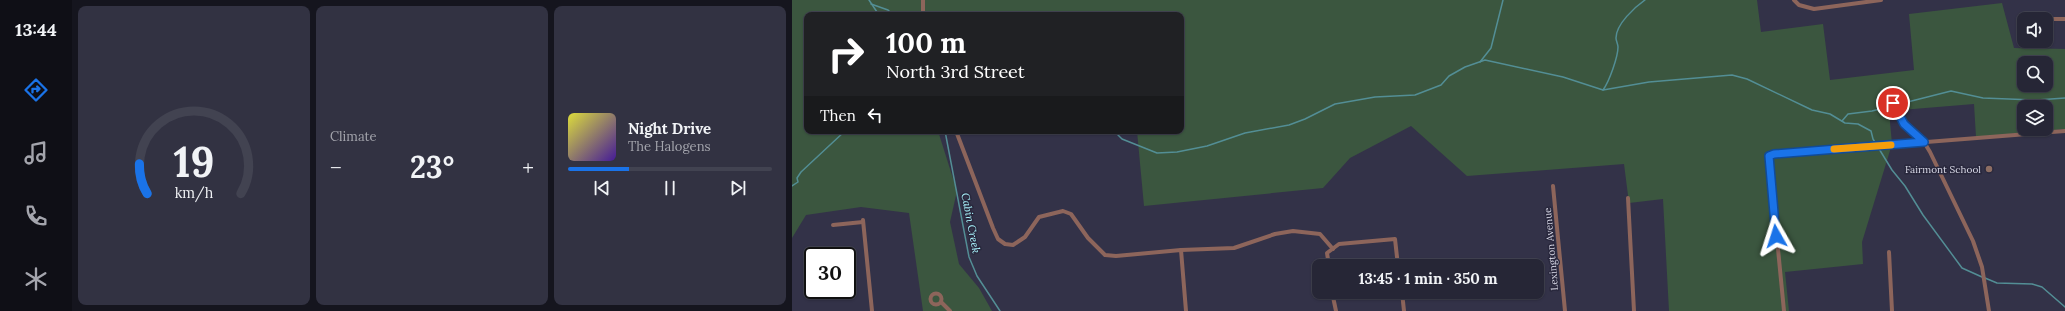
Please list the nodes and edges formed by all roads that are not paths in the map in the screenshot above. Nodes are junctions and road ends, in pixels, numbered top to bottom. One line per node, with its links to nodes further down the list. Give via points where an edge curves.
1 (923, 0): 4 (street)
2 (1794, 0): 3 (street, via 1799,5 1814,10)
3 (1881, 0)
4 (923, 12)
5 (2065, 19): 6 (street)
6 (2053, 20)
7 (1893, 103): 10 (street, via 1904,124)
8 (2065, 131): 10 (street)
9 (957, 134): 15 (street, via 992,228 1005,244 1013,245 1020,242 1039,217 1063,211 1070,214 1105,255)
10 (1924, 142): 29 (street, via 1769,156); 31 (street, via 1973,241 1982,267)
11 (1553, 186): 27 (street, Lexington Avenue)
12 (1628, 198): 28 (street)
13 (833, 225): 22 (street, via 863,221)
14 (1333, 249): 15 (street, via 1320,234 1293,231 1275,234 1244,247); 17 (street, via 1327,253); 18 (street, via 1339,244 1395,239)
15 (1181, 250): 24 (street)
16 (1888, 252): 30 (street)
17 (1328, 259)
18 (1397, 259)
19 (1333, 299): 25 (street)
20 (1403, 299): 26 (street)
21 (941, 302): 23 (street)
22 (872, 311)
23 (950, 311)
24 (1186, 311)
25 (1336, 311)
26 (1404, 311)
27 (1564, 311)
28 (1634, 311)
29 (1784, 311)
30 (1892, 311)
31 (1989, 311)

